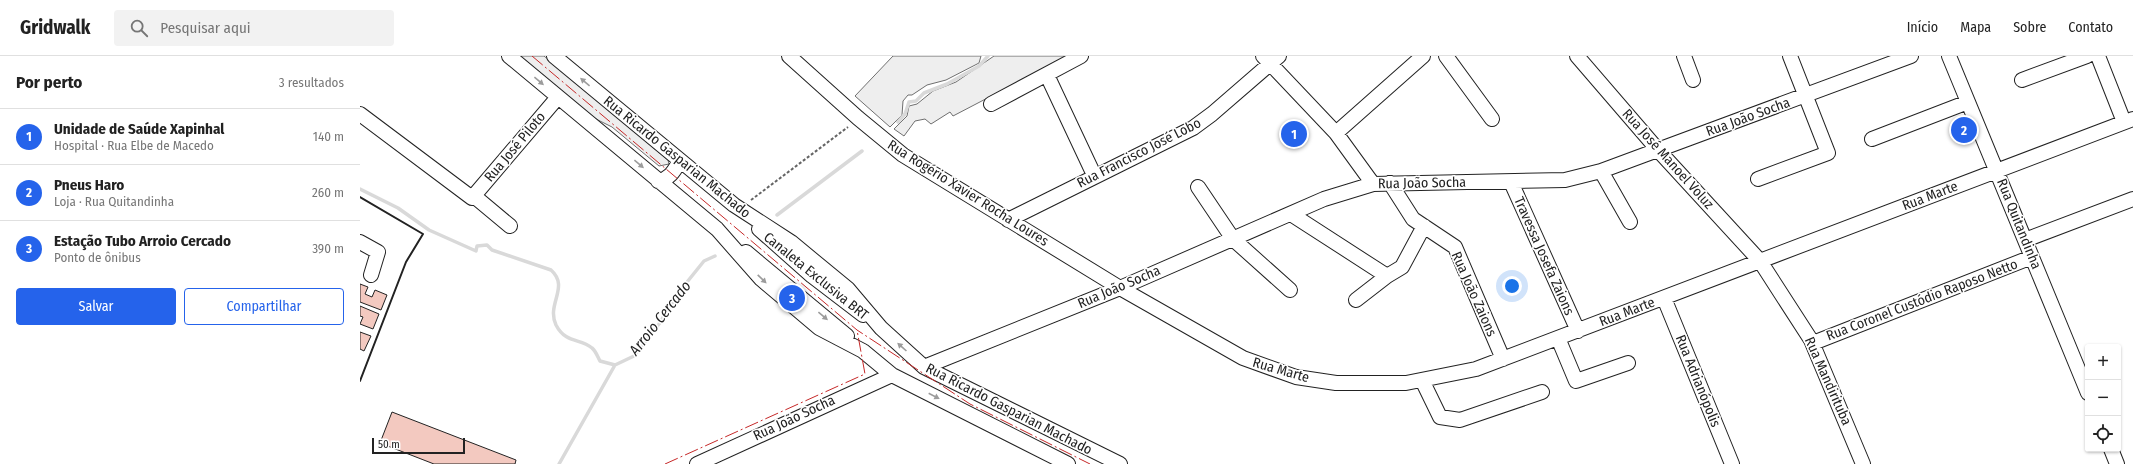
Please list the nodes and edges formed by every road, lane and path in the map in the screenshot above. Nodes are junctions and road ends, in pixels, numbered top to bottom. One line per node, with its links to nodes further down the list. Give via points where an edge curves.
1 (509, 56): 20 (street, Rua Ricardo Gasparian Machado, one-way to 20)
2 (554, 56): 30 (street, Rua Ricardo Gasparian Machado, one-way to 2)
3 (789, 56): 24 (street, Rua Rogério Xavier Rocha Loures)
4 (1081, 56): 16 (street)
5 (1423, 56): 27 (street)
6 (1446, 56): 25 (street)
7 (1577, 56): 29 (street, Rua José Manoel Voluz)
8 (1684, 56): 17 (street)
9 (1790, 56): 19 (street)
10 (1911, 56): 15 (street, Rua João Socha)
11 (1949, 56): 21 (street, Rua Quitandinha)
12 (2087, 56): 18 (street)
13 (2098, 56): 26 (street)
14 (1271, 59): 27 (street); 33 (street, Rua Francisco José Lobo, via 1212,114 1192,128)
15 (1890, 60): 19 (street, Rua João Socha)
16 (1047, 75): 22 (street); 33 (street)
17 (1693, 80)
18 (2022, 80)
19 (1805, 95): 29 (street, Rua João Socha); 34 (street, via 1828,153)
20 (558, 97): 35 (street, Rua Ricardo Gasparian Machado, one-way to 35); 40 (street, Rua José Piloto)
21 (1968, 102): 28 (street); 32 (street, Rua Quitandinha)
22 (991, 104)
23 (360, 114): 40 (street)
24 (858, 118): 42 (path); 44 (street, Rua Rogério Xavier Rocha Loures, via 903,155)
25 (1492, 119)
26 (2129, 120): 32 (street, Rua Marte)
27 (1336, 133): 38 (street)
28 (1872, 139)
29 (1658, 150): 31 (street, Rua João Socha); 52 (street, Rua José Manoel Voluz)
30 (680, 161): 35 (street, via 671,176); 42 (street, Rua Ricardo Gasparian Machado)
31 (1601, 171): 36 (street, Rua João Socha, via 1565,180); 45 (street)
32 (1997, 171): 49 (street, Rua Quitandinha); 52 (street, Rua Marte)
33 (1094, 175): 44 (street, Rua Francisco José Lobo)
34 (1758, 179)
35 (658, 181): 66 (street, Rua Ricardo Gasparian Machado, one-way to 66, via 717,229 761,279 819,328 863,352)
36 (1511, 182): 37 (street, Rua João Socha); 60 (street, Travessa Josefa Zaions)
37 (1390, 183): 38 (street, Rua João Socha); 47 (street, Rua João Zaions, via 1413,219)
38 (1373, 184): 43 (street, Rua João Socha, via 1324,199)
39 (1198, 186): 48 (street)
40 (473, 197): 46 (street)
41 (2133, 199): 49 (street, Rua Coronel Custódio Raposo Netto)
42 (737, 207): 59 (street, Canaleta Exclusiva BRT, via 812,276)
43 (1291, 214): 48 (street, Rua João Socha); 54 (street)
44 (1008, 220): 55 (street, Rua Rogério Xavier Rocha Loures)
45 (1630, 222)
46 (510, 226)
47 (1424, 226): 54 (street, via 1402,267); 63 (street, Rua João Zaions, via 1455,247)
48 (1233, 239): 55 (street, Rua João Socha); 56 (street)
49 (2025, 240): 51 (street, Rua Quitandinha)
50 (360, 242): 53 (street, via 378,252)
51 (2032, 257): 62 (street, Rua Coronel Custódio Raposo Netto); 68 (street, Rua Quitandinha)
52 (1760, 261): 57 (street, Rua Marte); 62 (street, Rua Mandirituba)
53 (371, 275)
54 (1387, 276): 58 (street)
55 (1120, 288): 65 (street, Rua João Socha); 67 (street, Rua Marte, via 1243,358 1296,377 1336,383 1406,383)
56 (1290, 290)
57 (1664, 298): 60 (street, Rua Marte); 74 (street, Rua Adrianópolis)
58 (1356, 300)
59 (881, 328): 65 (street, Rua Ricardo Gasparian Machado, one-way to 59)
60 (1578, 330): 61 (street, Rua Marte)
61 (1558, 338): 63 (street, Rua Marte); 64 (street, via 1576,381)
62 (1813, 343): 75 (street, Rua Mandirituba)
63 (1503, 359): 67 (street, Rua Marte, via 1476,369)
64 (1628, 363)
65 (924, 366): 73 (street, Rua Ricardo Gasparian Machado)
66 (892, 374): 71 (street, Rua João Socha); 72 (street, Rua Ricardo Gasparian Machado, one-way to 72)
67 (1422, 380): 69 (street, via 1440,417 1460,420)
68 (2085, 386)
69 (1542, 392)
70 (2112, 452): 76 (street)
71 (697, 464)
72 (1068, 464)
73 (1120, 464)
74 (1732, 464)
75 (1863, 464)
76 (2117, 464)

